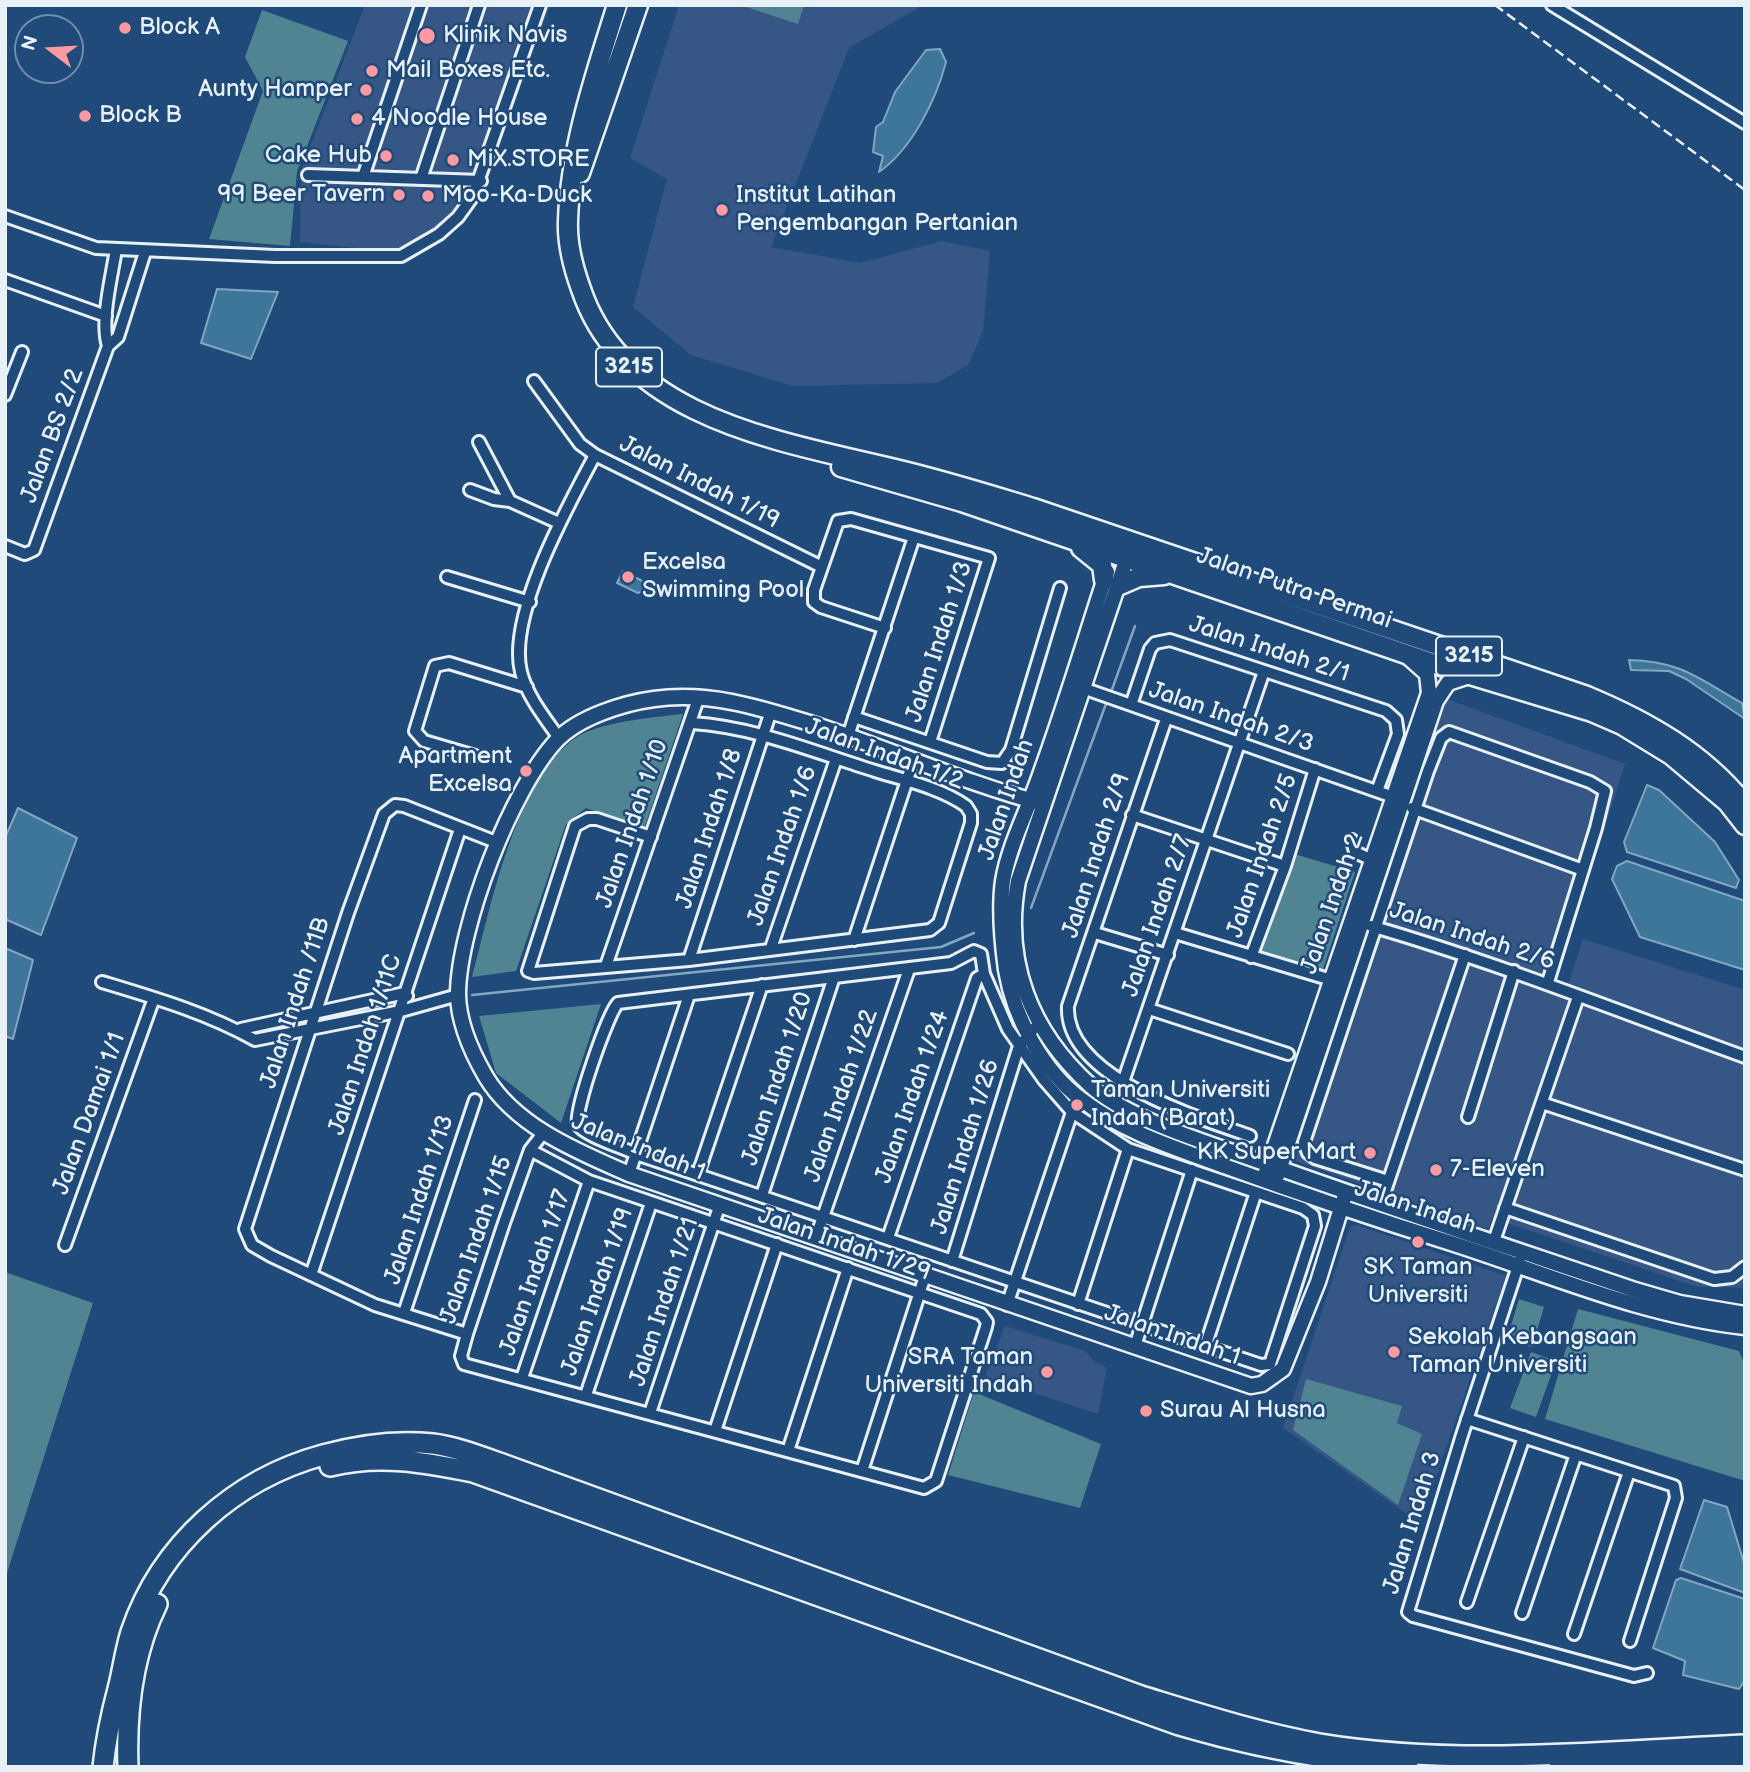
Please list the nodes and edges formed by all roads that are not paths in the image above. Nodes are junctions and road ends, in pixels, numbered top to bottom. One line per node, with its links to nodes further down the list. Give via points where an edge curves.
1 (421, 5): 9 (street)
2 (479, 5): 10 (street)
3 (540, 5): 11 (street)
4 (617, 5): 12 (main road, 3215, via 583,123)
5 (638, 5): 12 (main road, 3215)
6 (1552, 5): 7 (street)
7 (1745, 123)
8 (309, 175): 9 (street)
9 (363, 177): 10 (street)
10 (421, 179): 11 (street)
11 (481, 181): 15 (street, via 458,217 401,256)
12 (572, 192): 23 (main road, Jalan Putra Permai / 3215, via 568,222 574,270 600,333 634,373 690,407)
13 (5, 216): 14 (street, via 89,246)
14 (116, 249): 15 (street); 17 (street)
15 (145, 252): 18 (street, via 118,337)
16 (5, 280): 17 (street)
17 (106, 316): 18 (street)
18 (108, 346): 31 (street, Jalan BS 2/2, via 34,550 27,554)
19 (22, 352): 21 (street)
20 (534, 381): 24 (street, Jalan Indah 1/19, via 580,444)
21 (5, 395)
22 (479, 442): 26 (street)
23 (800, 446): 27 (main road, Jalan Putra Permai / 3215, via 946,481); 30 (main road, Jalan Putra Permai / 3215, via 831,464 962,502)
24 (595, 455): 28 (street); 34 (street, Jalan Indah 1/19)
25 (470, 490): 26 (street)
26 (510, 501): 28 (street)
27 (1076, 522): 32 (main road); 33 (main road, Jalan Putra Permai / 3215)
28 (559, 523): 39 (street)
29 (914, 537): 34 (street, via 846,518 835,526); 40 (street); 57 (street, Jalan Indah 1/3, via 987,556 990,562)
30 (1066, 539): 32 (main road, Jalan Putra Permai / 3215); 37 (main road, via 1098,560)
31 (5, 546)
32 (1121, 553): 33 (main road, via 1131,547); 35 (main road, Jalan Putra Permai / 3215); 37 (street, Jalan Indah)
33 (1167, 554): 67 (main road, Jalan Putra Permai / 3215, via 1618,709 1676,741)
34 (822, 567): 40 (street, via 814,590 817,606)
35 (1182, 575): 37 (main road); 41 (main road, Jalan Putra Permai / 3215)
36 (447, 577): 39 (street)
37 (1111, 583): 46 (street, Jalan Indah)
38 (1060, 588): 57 (street, via 1002,764)
39 (530, 602): 43 (street, via 519,649)
40 (885, 628): 51 (street)
41 (1402, 652): 44 (main road, Jalan Putra Permai / 3215); 65 (street, Jalan Indah 2, via 1423,668 1430,680)
42 (1264, 671): 49 (street, Jalan Indah 2/1, via 1163,640 1150,649); 58 (street, Jalan Indah 2/7); 64 (street, Jalan Indah 2/1, via 1393,715 1398,734)
43 (522, 674): 45 (street); 47 (street)
44 (1472, 675): 65 (street, Jalan Indah 2, via 1443,688); 70 (main road, Jalan Putra Permai / 3215, via 1622,724 1703,780)
45 (490, 676): 47 (street); 59 (street, via 449,663 435,666 415,726 424,741)
46 (1077, 686): 49 (street, Jalan Indah 2/3); 66 (street, Jalan Indah)
47 (527, 687): 56 (street)
48 (699, 696): 50 (street, Jalan Indah 1); 53 (street, Jalan Indah 1/10); 56 (street, Jalan Indah 1, via 652,699 614,709)
49 (1125, 704): 52 (street, Jalan Indah 2/3)
50 (771, 711): 54 (street, Jalan Indah 1/8); 55 (street, Jalan Indah 1)
51 (854, 717): 55 (street); 57 (street)
52 (1166, 719): 58 (street, Jalan Indah 2/3); 69 (street, Jalan Indah 2/9)
53 (692, 723): 54 (street, Jalan Indah 1/2); 72 (street, Jalan Indah 1/10)
54 (764, 735): 60 (street, Jalan Indah 1/2); 88 (street, Jalan Indah 1/8)
55 (848, 736): 61 (street, Jalan Indah 1)
56 (559, 738): 75 (street, Jalan Indah 1, via 535,769)
57 (930, 742)
58 (1238, 743): 62 (street, Jalan Indah 2/3); 73 (street, Jalan Indah 2/7)
59 (475, 756)
60 (836, 758): 63 (street, Jalan Indah 1/2); 84 (street, Jalan Indah 1/6)
61 (914, 758): 63 (street); 66 (street, Jalan Indah 1)
62 (1315, 769): 64 (street, Jalan Indah 2/3); 77 (street, Jalan Indah 2/5)
63 (906, 781): 83 (street); 83 (street, Jalan Indah 1/2, via 958,800 971,814 939,923 924,931)
64 (1377, 790): 65 (street, Jalan Indah 2/3)
65 (1398, 799): 68 (street, Jalan Indah 2/3); 76 (street, Jalan Indah 2); 79 (street, Jalan Indah 2)
66 (1038, 802): 107 (street, Jalan Indah, via 1014,901 1022,988); 110 (street, Jalan Indah, via 1005,869 1002,905 1007,974)
67 (1745, 805)
68 (1416, 812): 78 (street); 78 (street, via 1444,734 1455,732 1605,790); 80 (street)
69 (1132, 815): 73 (street); 81 (street, Jalan Indah 2/9)
70 (1745, 825)
71 (460, 829): 75 (street); 98 (street, Jalan Indah 1/11C); 106 (street, Jalan Indah /11B, via 404,806 395,805 384,814)
72 (651, 837): 89 (street, Jalan Indah 1/10); 89 (street, via 597,819 576,826 527,965 534,973)
73 (1207, 840): 77 (street); 82 (street, Jalan Indah 2/7)
74 (1352, 840): 76 (street, via 1355,852)
75 (496, 842): 99 (street, Jalan Indah 1, via 467,939)
76 (1372, 860): 79 (street, Jalan Indah 2)
77 (1285, 866): 87 (street, Jalan Indah 2/5)
78 (1583, 870): 96 (street)
79 (1357, 921): 80 (street, Jalan Indah 2/6); 95 (street, Jalan Indah 2)
80 (1377, 928): 86 (street, Jalan Indah 2/6); 131 (street, via 1306,1136 1306,1149 1315,1157)
81 (1095, 933): 85 (street); 114 (street, Jalan Indah 2/9, via 1067,1018 1075,1038)
82 (1175, 933): 85 (street, Jalan Indah 2/7); 87 (street)
83 (854, 940): 84 (street)
84 (771, 948): 88 (street)
85 (1168, 955): 104 (street, Jalan Indah 2/7)
86 (1465, 955): 91 (street, Jalan Indah 2/6); 131 (street)
87 (1251, 957): 95 (street)
88 (689, 960): 89 (street)
89 (606, 966)
90 (908, 969): 92 (street, via 951,964 976,950); 93 (street); 140 (street, Jalan Indah 1/22)
91 (1514, 971): 96 (street, Jalan Indah 2/6); 119 (street)
92 (984, 974): 111 (street); 144 (street, Jalan Indah 1/24, via 976,978)
93 (834, 977): 97 (street); 134 (street, Jalan Indah 1/20)
94 (102, 982): 101 (street)
95 (1336, 982): 125 (street, Jalan Indah 2)
96 (1548, 982): 102 (street, Jalan Indah 2/6)
97 (762, 985): 100 (street); 129 (street)
98 (404, 993): 103 (street); 105 (street, Jalan Indah 1/11C); 106 (street)
99 (458, 995): 103 (street); 120 (street, Jalan Indah 1, via 466,1034 488,1081)
100 (689, 995): 124 (street); 124 (street, via 624,1001 611,1013 578,1123 583,1131)
101 (154, 998): 108 (street); 148 (street, Jalan Damai 1/1)
102 (1578, 998): 113 (street, Jalan Indah 2/6); 117 (street)
103 (415, 1007): 105 (street)
104 (1149, 1009): 112 (street); 114 (street, Jalan Indah 2/7)
105 (401, 1011): 109 (street); 154 (street, Jalan Indah 1/11C)
106 (316, 1013): 108 (street); 109 (street, Jalan Indah /11B)
107 (1040, 1022): 110 (street, Jalan Indah 1/26); 116 (street, Jalan Indah, via 1068,1062)
108 (241, 1030): 109 (street, via 255,1040)
109 (311, 1030): 154 (street, Jalan Indah /11B, via 245,1229 247,1240 257,1250)
110 (1028, 1033): 111 (street, Jalan Indah 1/26); 132 (street, Jalan Indah, via 1063,1083 1102,1113)
111 (1020, 1046): 118 (street); 150 (street, Jalan Indah 1/26)
112 (1288, 1054)
113 (1745, 1057)
114 (1122, 1085): 116 (street, Jalan Indah 2/7); 121 (street)
115 (475, 1100): 160 (street, Jalan Indah 1/13)
116 (1111, 1100): 125 (street, Jalan Indah, via 1189,1137)
117 (1542, 1103): 127 (street); 138 (street)
118 (1072, 1112): 122 (street); 156 (street)
119 (1468, 1117)
120 (544, 1132): 123 (street, Jalan Indah 1/15); 128 (street, Jalan Indah 1)
121 (1250, 1136)
122 (1128, 1149): 126 (street); 158 (street)
123 (530, 1150): 130 (street, Jalan Indah 1/29); 164 (street, Jalan Indah 1/15)
124 (636, 1154): 128 (street); 129 (street)
125 (1274, 1166): 132 (street, Jalan Indah 2); 133 (street, Jalan Indah)
126 (1192, 1170): 132 (street); 162 (street)
127 (1745, 1170)
128 (629, 1174): 137 (street, Jalan Indah 1)
129 (698, 1174): 134 (street)
130 (589, 1181): 135 (street, Jalan Indah 1/29); 167 (street, Jalan Indah 1/17)
131 (1388, 1181): 136 (street)
132 (1264, 1185): 139 (street, Jalan Indah); 166 (street); 166 (street, via 1313,1214 1315,1226 1271,1362 1264,1366)
133 (1346, 1192): 136 (street, Jalan Indah); 139 (street, Jalan Indah 1)
134 (762, 1195): 140 (street)
135 (651, 1203): 141 (street, Jalan Indah 1/29); 168 (street, Jalan Indah 1/19)
136 (1381, 1203): 142 (street, Jalan Indah)
137 (720, 1205): 141 (street, Jalan Indah 1/21); 143 (street, Jalan Indah 1)
138 (1505, 1208): 145 (street); 152 (street, via 1714,1279 1732,1277)
139 (1341, 1209): 146 (street, Jalan Indah); 165 (street, Jalan Indah 1, via 1290,1354 1275,1377 1251,1386)
140 (823, 1216): 143 (street, Jalan Indah 1/22); 144 (street)
141 (713, 1223): 147 (street, Jalan Indah 1/29); 169 (street, Jalan Indah 1/21)
142 (1453, 1227): 145 (street, Jalan Indah); 146 (street)
143 (816, 1237): 155 (street, Jalan Indah 1)
144 (888, 1238): 150 (street)
145 (1494, 1241): 149 (street, Jalan Indah)
146 (1449, 1242): 151 (street, Jalan Indah)
147 (777, 1244): 153 (street, Jalan Indah 1/29); 171 (street)
148 (65, 1245)
149 (1524, 1250): 151 (street, Jalan Indah 3); 161 (street, Jalan Indah, via 1680,1303)
150 (953, 1261): 156 (street)
151 (1518, 1265): 163 (street, Jalan Indah, via 1687,1319); 170 (street, Jalan Indah 3)
152 (1745, 1267)
153 (848, 1268): 157 (street, Jalan Indah 1/29); 173 (street)
154 (311, 1275): 160 (street, via 375,1305)
155 (925, 1276): 157 (street); 159 (street, Jalan Indah 1)
156 (1014, 1282): 158 (street); 159 (street)
157 (920, 1292): 175 (street); 175 (street, Jalan Indah 1/29, via 981,1314 987,1322 936,1480 924,1488)
158 (1078, 1304): 162 (street)
159 (1007, 1305): 165 (street, Jalan Indah 1)
160 (404, 1313): 164 (street)
161 (1745, 1314)
162 (1142, 1326): 165 (street); 166 (street)
163 (1745, 1326)
164 (467, 1334): 167 (street, Jalan Indah 1/15, via 461,1356 464,1364)
165 (1135, 1346)
166 (1205, 1347)
167 (522, 1377): 168 (street)
168 (586, 1395): 169 (street)
169 (650, 1413): 171 (street)
170 (1467, 1419): 172 (street); 181 (street, Jalan Indah 3, via 1408,1612 1634,1676)
171 (715, 1431): 173 (street)
172 (1524, 1437): 174 (street); 177 (street)
173 (789, 1451): 175 (street)
174 (1576, 1454): 176 (street); 178 (street)
175 (862, 1471)
176 (1629, 1472): 179 (street); 180 (street, via 1670,1484 1677,1494)
177 (1467, 1602)
178 (1522, 1613)
179 (1574, 1634)
180 (1630, 1641)
181 (1647, 1673)
182 (118, 1688): 185 (highway, via 131,1632 154,1582 185,1539 230,1498 282,1468 308,1459 372,1444 413,1443 435,1444 505,1465 1141,1696 1320,1744 1450,1756); 188 (highway, via 108,1718); 189 (highway)
183 (1745, 1735): 185 (highway)
184 (1745, 1745): 185 (highway)
185 (1723, 1746)
186 (127, 1747): 190 (highway); 191 (highway); 192 (highway, via 140,1652 162,1592 189,1551 266,1490 312,1470 392,1459 473,1472 1179,1726 1303,1753)
187 (1745, 1759): 193 (highway)
188 (103, 1767)
189 (118, 1767)
190 (128, 1767)
191 (138, 1767)
192 (1408, 1767)
193 (1559, 1767)

